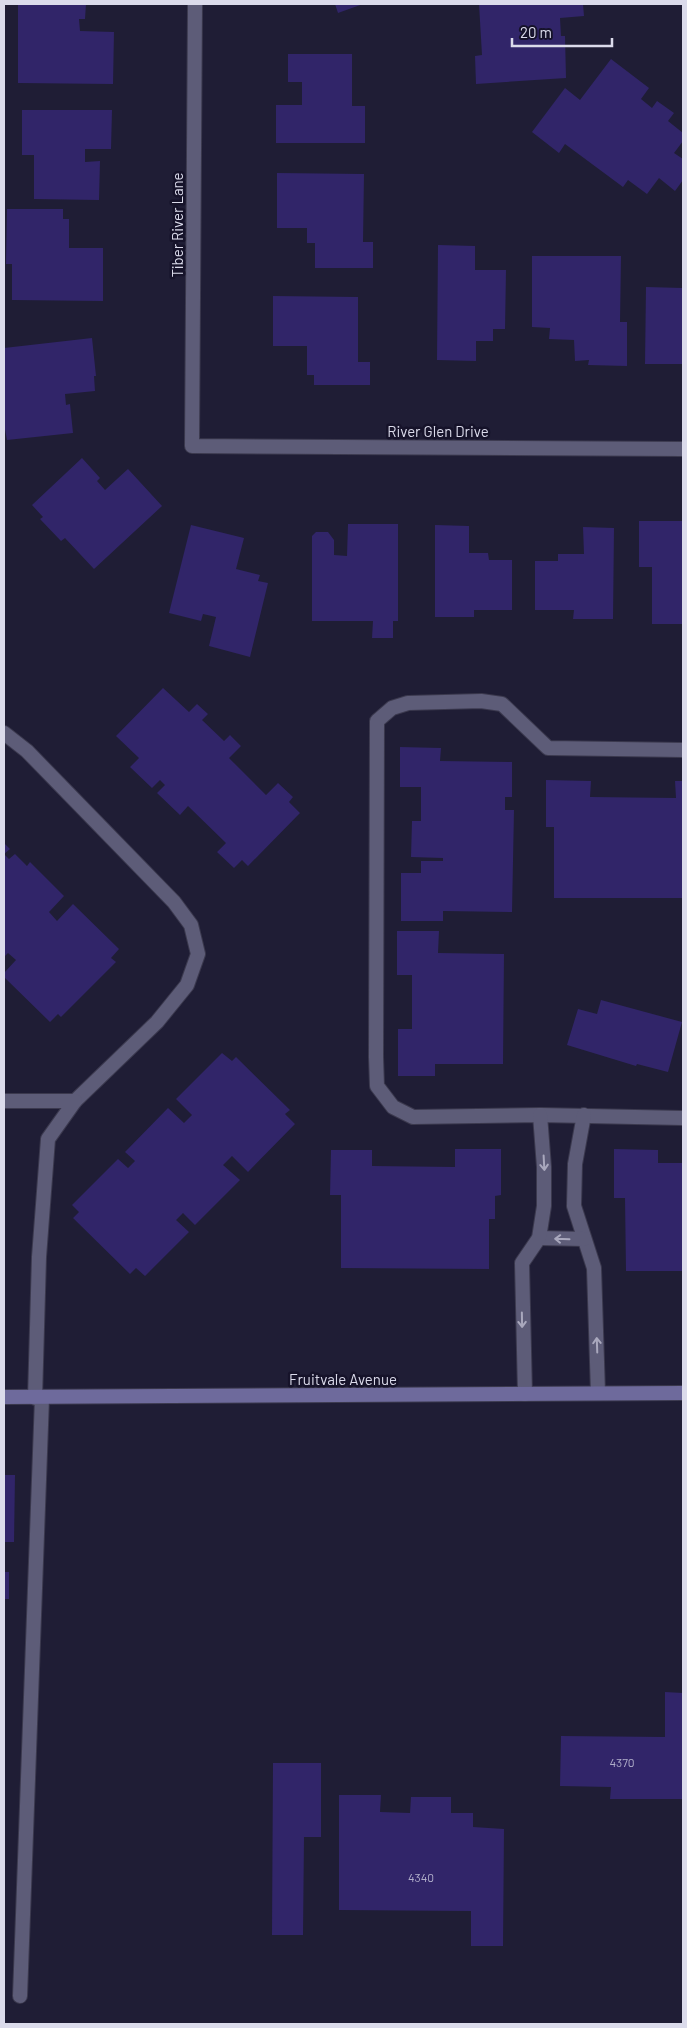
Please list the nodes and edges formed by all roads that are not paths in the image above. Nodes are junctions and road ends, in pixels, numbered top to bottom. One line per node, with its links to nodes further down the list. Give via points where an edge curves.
1 (195, 4): 2 (street, Tiber River Lane)
2 (192, 446): 3 (street, River Glen Drive)
3 (683, 449)
4 (4, 733): 7 (street, via 27,752 174,902 191,925 198,954 187,985 156,1022)
5 (683, 750): 8 (street, via 548,748 502,704 481,701 408,703 392,708 377,721 377,1086 393,1107 412,1117)
6 (4, 1101): 7 (street)
7 (75, 1101): 17 (street, via 48,1139 39,1257)
8 (540, 1115): 9 (street); 11 (street, one-way to 11, via 544,1206)
9 (584, 1115): 10 (street); 12 (street, via 575,1164 574,1206)
10 (683, 1118)
11 (539, 1238): 12 (street, one-way to 11); 15 (street, one-way to 15, via 522,1263)
12 (584, 1239): 13 (street, one-way to 12, via 594,1268)
13 (598, 1393): 14 (main road, Fruitvale Avenue); 15 (main road, Fruitvale Avenue)
14 (683, 1393)
15 (525, 1394): 17 (main road, Fruitvale Avenue)
16 (4, 1397): 17 (main road, Fruitvale Avenue)
17 (39, 1398): 18 (street)
18 (20, 1996)

